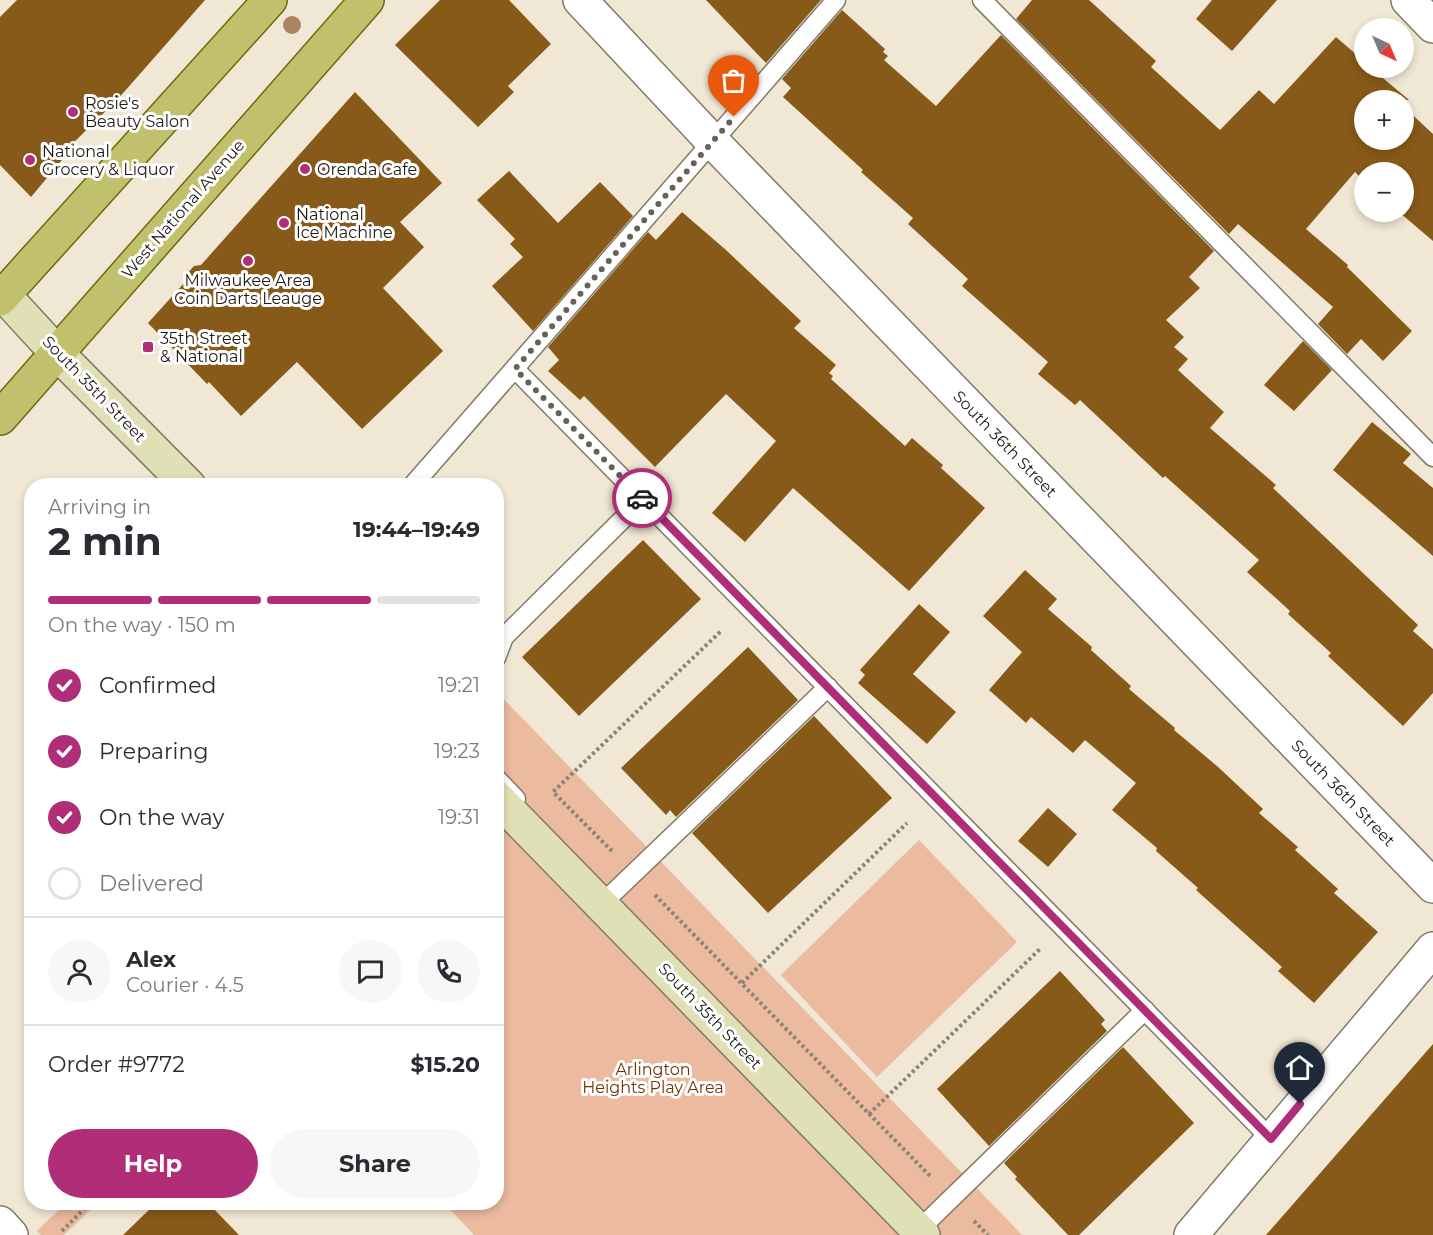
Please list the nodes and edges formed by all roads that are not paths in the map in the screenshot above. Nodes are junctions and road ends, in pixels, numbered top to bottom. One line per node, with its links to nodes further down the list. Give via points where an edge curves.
1 (270, 0): 9 (main road)
2 (367, 0): 10 (main road, West National Avenue)
3 (580, 0): 8 (street, South 36th Street)
4 (837, 0): 8 (lane)
5 (982, 0): 13 (lane)
6 (1408, 0): 7 (street)
7 (1433, 26)
8 (713, 142): 11 (lane); 21 (street, South 36th Street)
9 (1, 295): 10 (main road, South 35th Street)
10 (57, 353): 12 (main road, West National Avenue); 14 (main road, South 35th Street)
11 (515, 369): 15 (lane); 16 (lane)
12 (0, 418)
13 (1433, 457)
14 (181, 478)
15 (419, 478)
16 (643, 499): 17 (lane); 18 (lane)
17 (504, 637)
18 (828, 687): 22 (lane); 24 (lane)
19 (504, 786): 22 (lane)
20 (504, 805): 27 (main road, South 35th Street)
21 (1433, 886)
22 (610, 896): 27 (lane)
23 (1433, 949): 25 (street)
24 (1145, 1010): 25 (lane); 27 (lane, via 952,1198)
25 (1271, 1139): 29 (street)
26 (0, 1223): 28 (street)
27 (930, 1231)
28 (11, 1235)
29 (1191, 1235)

